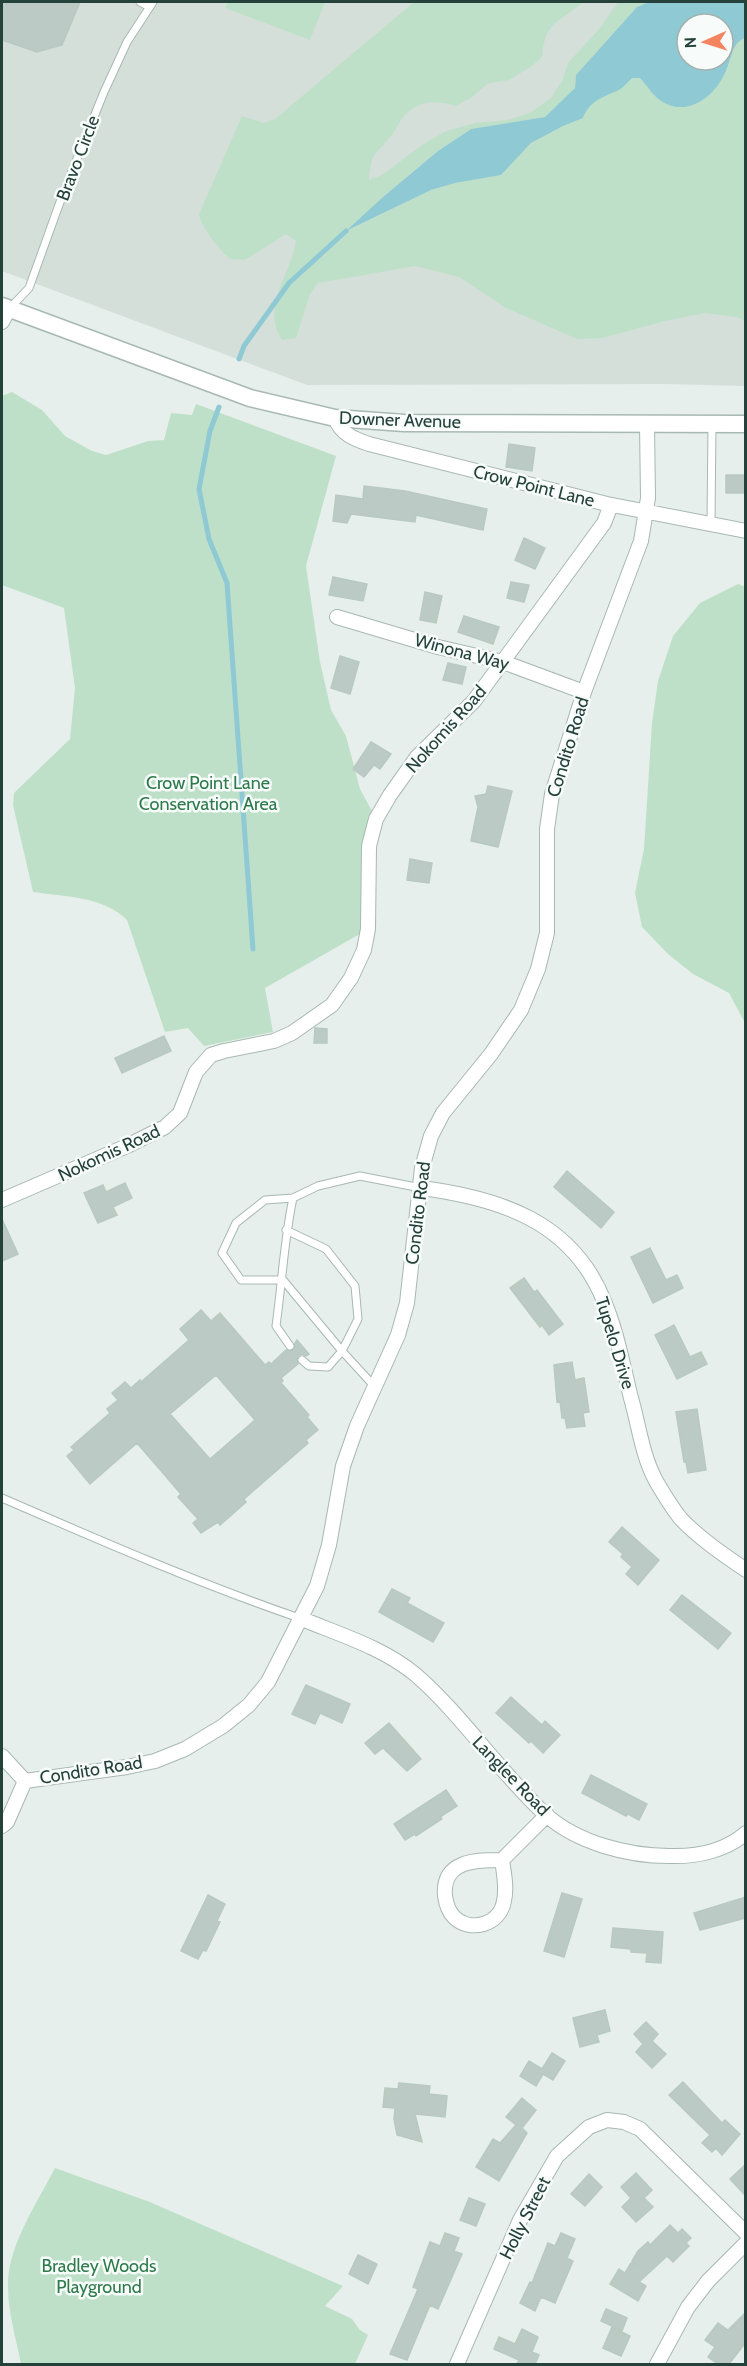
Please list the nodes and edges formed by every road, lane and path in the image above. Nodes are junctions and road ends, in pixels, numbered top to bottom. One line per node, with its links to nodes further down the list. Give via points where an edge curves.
1 (140, 2): 2 (lane, Bravo Circle)
2 (152, 4): 3 (lane, Bravo Circle, via 127,42 104,92 29,288)
3 (4, 312): 4 (street, Downer Avenue, via 250,398)
4 (335, 418): 5 (street, Downer Avenue, via 404,423); 8 (street, Crow Point Lane, via 344,433 369,444)
5 (647, 424): 6 (street, Downer Avenue); 9 (street, Condito Road)
6 (712, 424): 7 (street, Downer Avenue); 10 (lane)
7 (746, 424)
8 (611, 505): 9 (street, Crow Point Lane); 13 (street, Nokomis Road, via 604,523)
9 (647, 511): 10 (street, Crow Point Lane); 14 (street, Condito Road, via 633,566)
10 (711, 523): 11 (street, Crow Point Lane)
11 (746, 531)
12 (337, 617): 13 (street, Winona Way)
13 (503, 662): 14 (street, Winona Way); 17 (street, Nokomis Road, via 474,701 417,758 376,819 369,846 364,950 355,972 332,1005 274,1041 211,1055 196,1072 180,1113 165,1127)
14 (584, 692): 15 (street, Condito Road, via 552,794 547,829 547,933 538,969 521,1010 443,1113 431,1136)
15 (420, 1188): 16 (lane, via 360,1176 318,1186); 23 (street, Condito Road, via 407,1303); 25 (street, Tupelo Drive, via 462,1193 509,1208 540,1223 566,1243 587,1268 604,1300 643,1451 656,1480 681,1519)
16 (293, 1198): 18 (lane); 19 (lane, via 266,1200 236,1223 222,1253 241,1280)
17 (2, 1200)
18 (286, 1230): 19 (lane); 21 (lane, via 326,1249 355,1286 358,1319)
19 (283, 1280): 20 (lane, via 276,1326); 21 (lane)
20 (290, 1346)
21 (342, 1351): 22 (lane, via 328,1367 309,1366); 23 (lane)
22 (302, 1360)
23 (375, 1387): 26 (street, Condito Road, via 343,1466 329,1545 318,1586)
24 (2, 1498): 26 (lane, via 160,1567)
25 (746, 1570)
26 (302, 1619): 28 (street, Condito Road, via 268,1682 249,1705 224,1726 185,1749 127,1767); 29 (street, Langlee Road, via 393,1658 415,1675)
27 (2, 1756): 28 (street, Condito Road)
28 (25, 1780): 30 (street, Condito Road)
29 (547, 1815): 31 (street, Langlee Road, via 592,1841 650,1856 708,1853); 32 (street)
30 (2, 1826)
31 (746, 1833)
32 (502, 1860): 32 (street, via 471,1861 451,1873 444,1886 446,1904 454,1917 482,1926 496,1917 504,1904)
33 (746, 2233): 35 (street, Holly Street, via 636,2127 607,2120 590,2127 557,2156 520,2220)
34 (746, 2243): 36 (street, via 688,2307)
35 (458, 2364)
36 (657, 2364)

